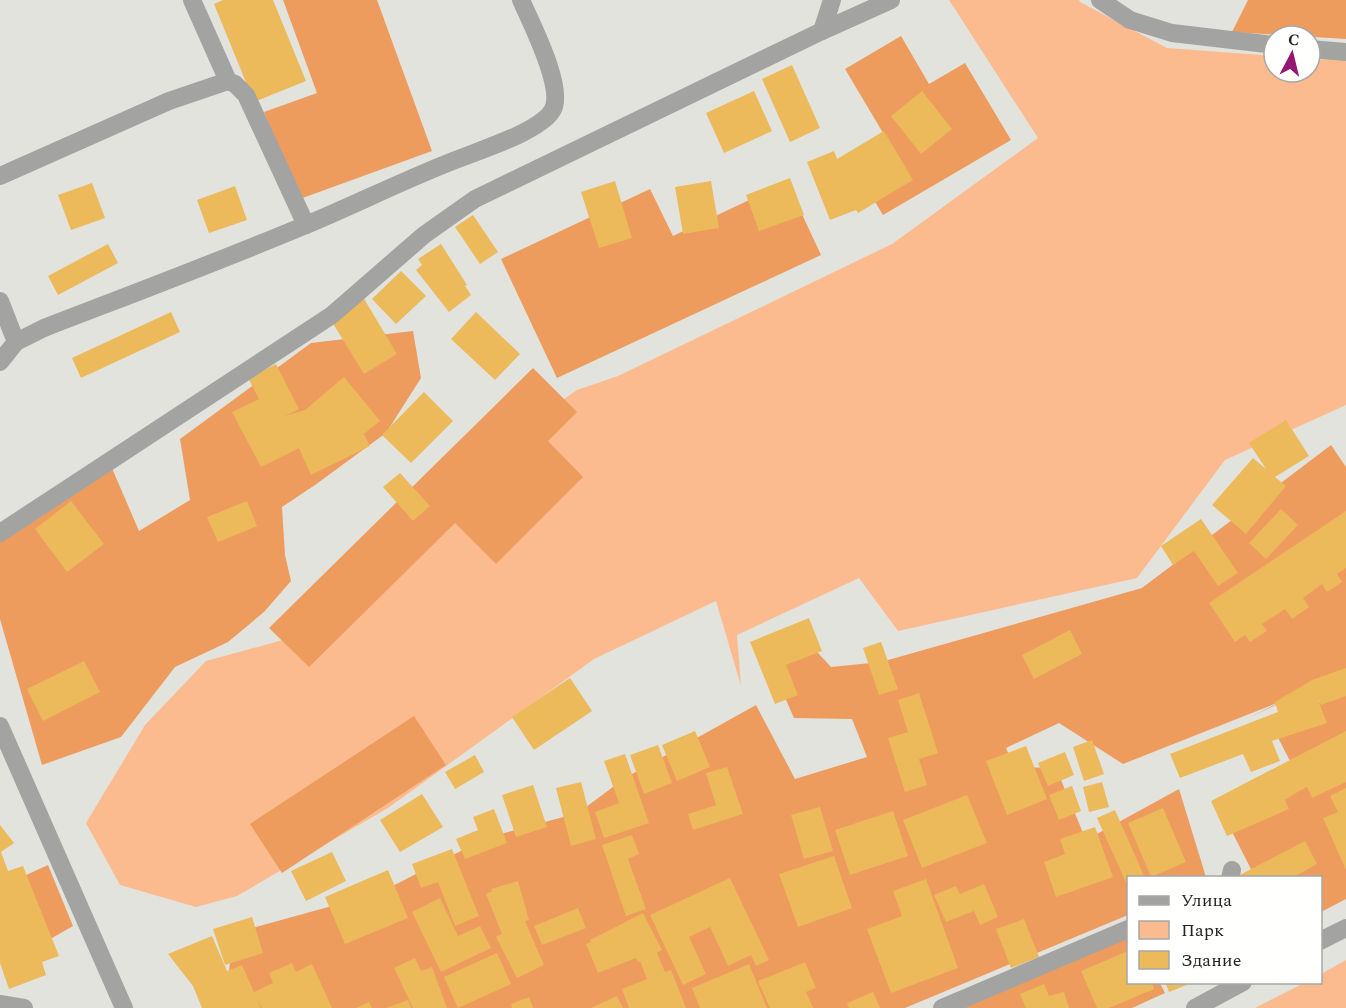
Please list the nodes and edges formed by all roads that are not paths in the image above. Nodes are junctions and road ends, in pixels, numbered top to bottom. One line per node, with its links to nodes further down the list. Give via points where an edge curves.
1 (192, 0): 10 (street)
2 (521, 0): 12 (street, via 554,81 556,103 552,112 522,134)
3 (832, 0): 6 (street)
4 (891, 0): 6 (street)
5 (1100, 0): 7 (street, via 1130,20 1172,33)
6 (822, 31): 16 (street, via 476,199 424,236 332,315)
7 (1262, 44)
8 (1322, 50): 9 (street)
9 (1346, 52)
10 (228, 81): 11 (street, via 169,101); 12 (street, via 246,95)
11 (0, 176)
12 (306, 225): 14 (street)
13 (0, 301): 14 (street)
14 (16, 342): 15 (street)
15 (0, 362)
16 (0, 533)
17 (0, 726): 24 (street)
18 (1346, 928): 20 (street)
19 (1127, 929): 25 (street)
20 (1322, 940)
21 (1239, 984): 26 (street)
22 (0, 1004): 23 (street)
23 (24, 1008)
24 (124, 1008)
25 (942, 1008)
26 (1195, 1008)

